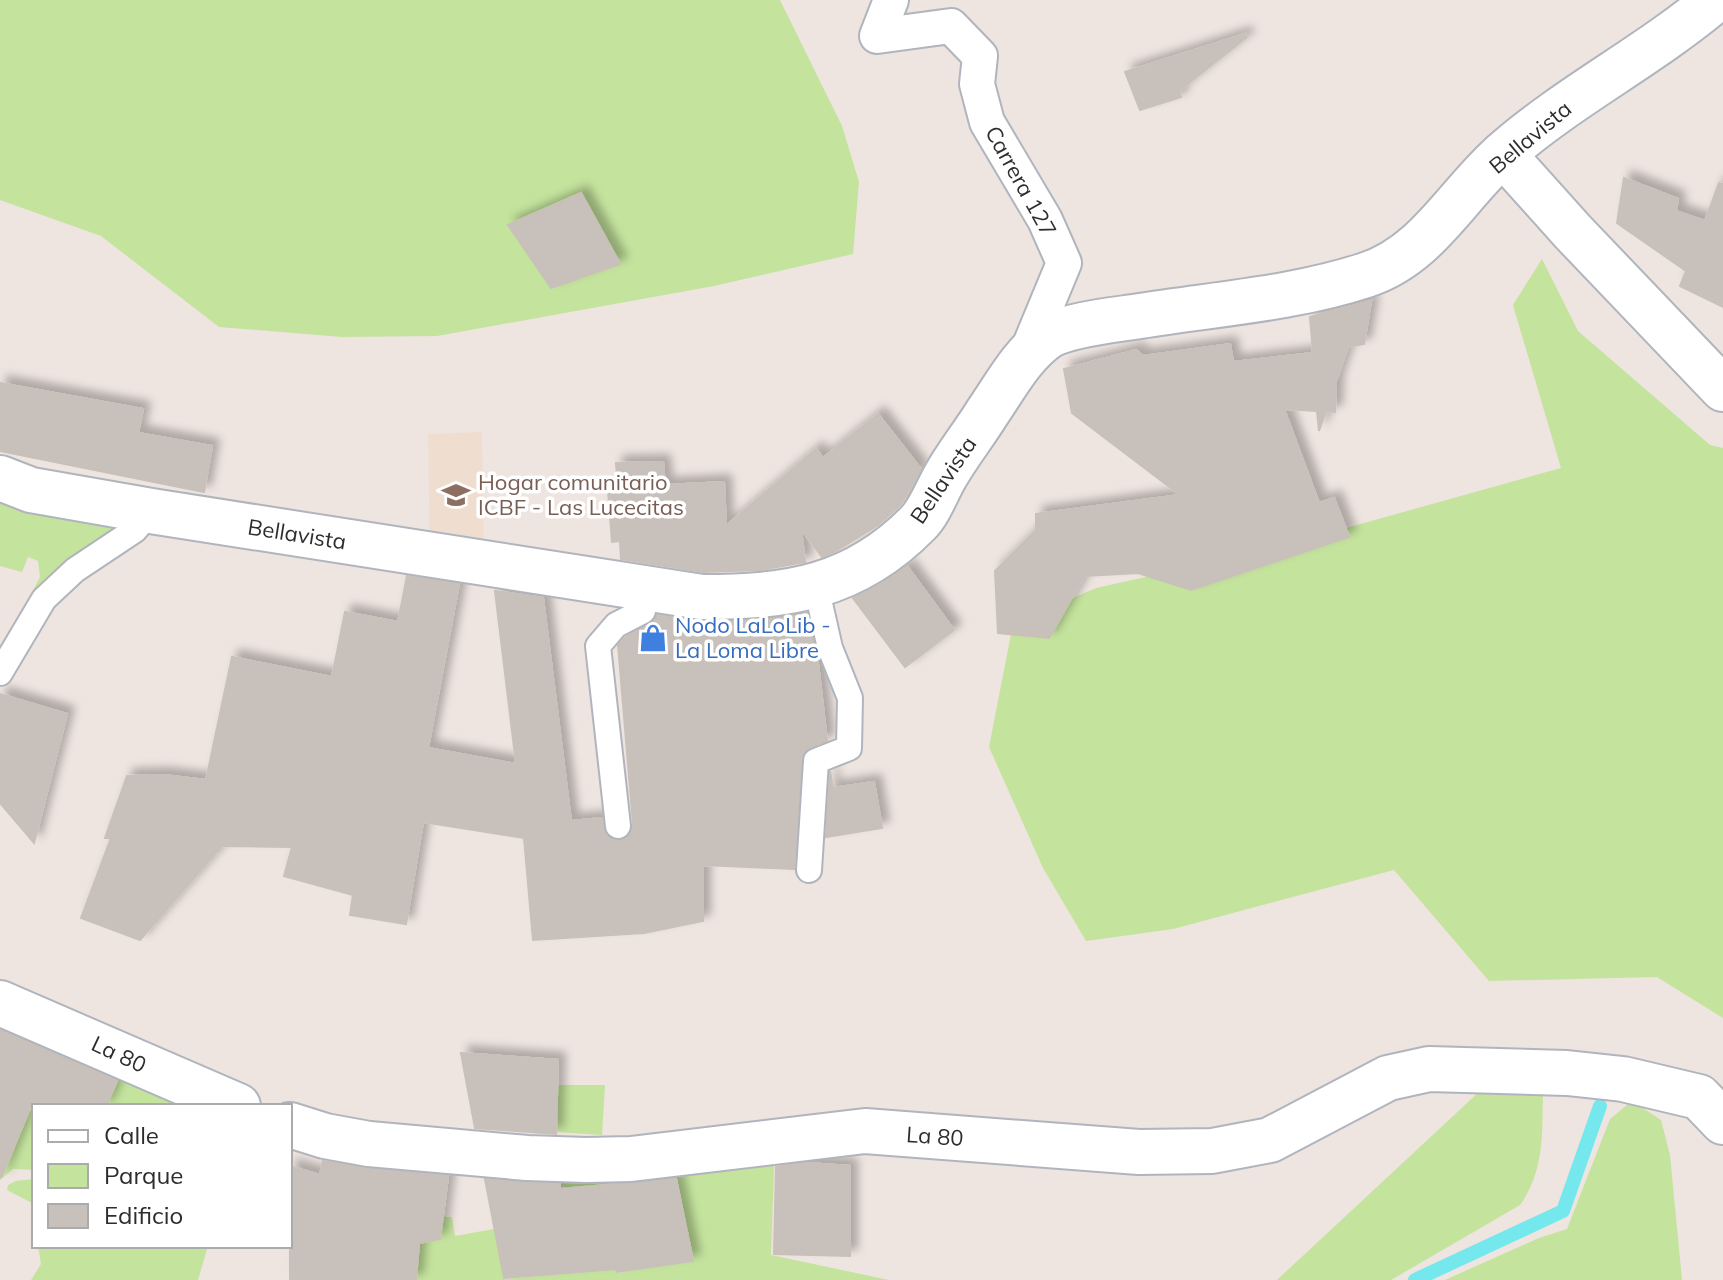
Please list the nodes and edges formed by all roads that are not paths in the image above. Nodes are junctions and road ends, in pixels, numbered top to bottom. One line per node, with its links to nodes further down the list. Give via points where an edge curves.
1 (891, 0): 4 (street, Carrera 127, via 877,36 951,26 980,56 977,84 987,122 1064,263)
2 (1715, 0): 3 (street, Bellavista)
3 (1503, 154): 4 (street, Bellavista, via 1420,245 1370,274 1315,290 1092,323 1051,335); 5 (street)
4 (1025, 358): 8 (street, Bellavista, via 920,522 878,556)
5 (1723, 389)
6 (0, 478): 7 (street, Bellavista, via 31,490)
7 (151, 511): 9 (street, Bellavista); 10 (lane, via 135,530 75,570 44,599)
8 (816, 586): 9 (street, Bellavista, via 749,597); 12 (lane, via 830,648 850,698 849,748 816,761)
9 (646, 589): 11 (lane, via 643,611 616,625 598,646)
10 (0, 673)
11 (618, 826)
12 (809, 870)
13 (0, 1003): 14 (street, La 80)
14 (233, 1104)
15 (1723, 1122): 16 (street, La 80, via 1699,1097 1623,1079 1429,1069 1388,1078 1270,1140 1212,1151 1139,1152 865,1131 586,1160 369,1144)
16 (292, 1126)

